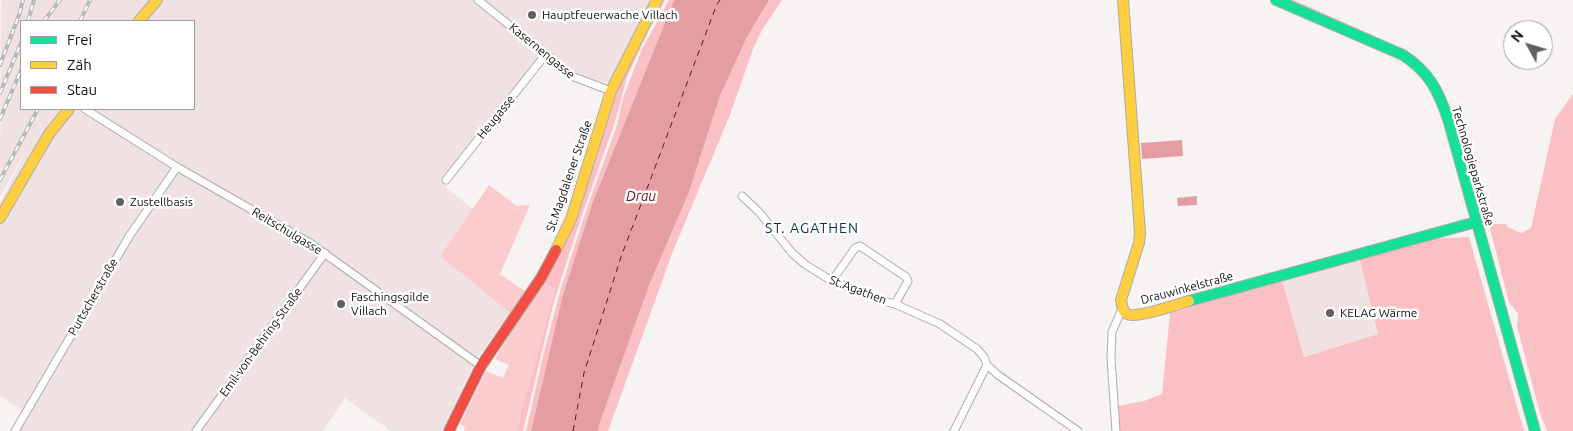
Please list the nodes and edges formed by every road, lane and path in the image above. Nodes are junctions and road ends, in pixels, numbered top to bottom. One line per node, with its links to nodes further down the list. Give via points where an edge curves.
1 (157, 0): 6 (street)
2 (478, 0): 7 (street, Kasernengasse)
3 (657, 0): 8 (street, St.Magdalener Straße)
4 (1123, 0): 19 (street, Drauwinkelstraße, via 1140,232 1123,289)
5 (1276, 0): 15 (street, Technologieparkstraße, via 1389,49 1422,68 1442,101)
6 (140, 20)
7 (546, 54): 8 (street, Kasernengasse, via 577,80); 12 (street, Heugasse)
8 (611, 91): 21 (street, St.Magdalener Straße, via 570,219 553,256)
9 (68, 110): 14 (street, via 49,134)
10 (87, 110): 11 (street, Reitschulgasse)
11 (177, 167): 16 (street, Reitschulgasse); 22 (street, Purtscherstraße, via 130,235)
12 (446, 180)
13 (742, 196): 17 (street, St.Agathen, via 765,218 793,254)
14 (0, 218)
15 (1476, 222): 19 (street, Drauwinkelstraße, via 1137,315 1127,314); 28 (street, Technologieparkstraße)
16 (325, 253): 21 (street, Reitschulgasse); 23 (street, Emil-von-Behring-Straße)
17 (832, 281): 18 (street, St.Agathen); 18 (street, via 855,248 860,246 906,277 907,285)
18 (895, 304): 20 (street, St.Agathen, via 956,334 977,349)
19 (1122, 309): 27 (street, via 1112,332)
20 (987, 365): 25 (street); 26 (street, St.Agathen)
21 (481, 366): 24 (street, St.Magdalener Straße)
22 (16, 431)
23 (196, 431)
24 (449, 431)
25 (954, 431)
26 (1078, 431)
27 (1116, 431)
28 (1535, 431)

